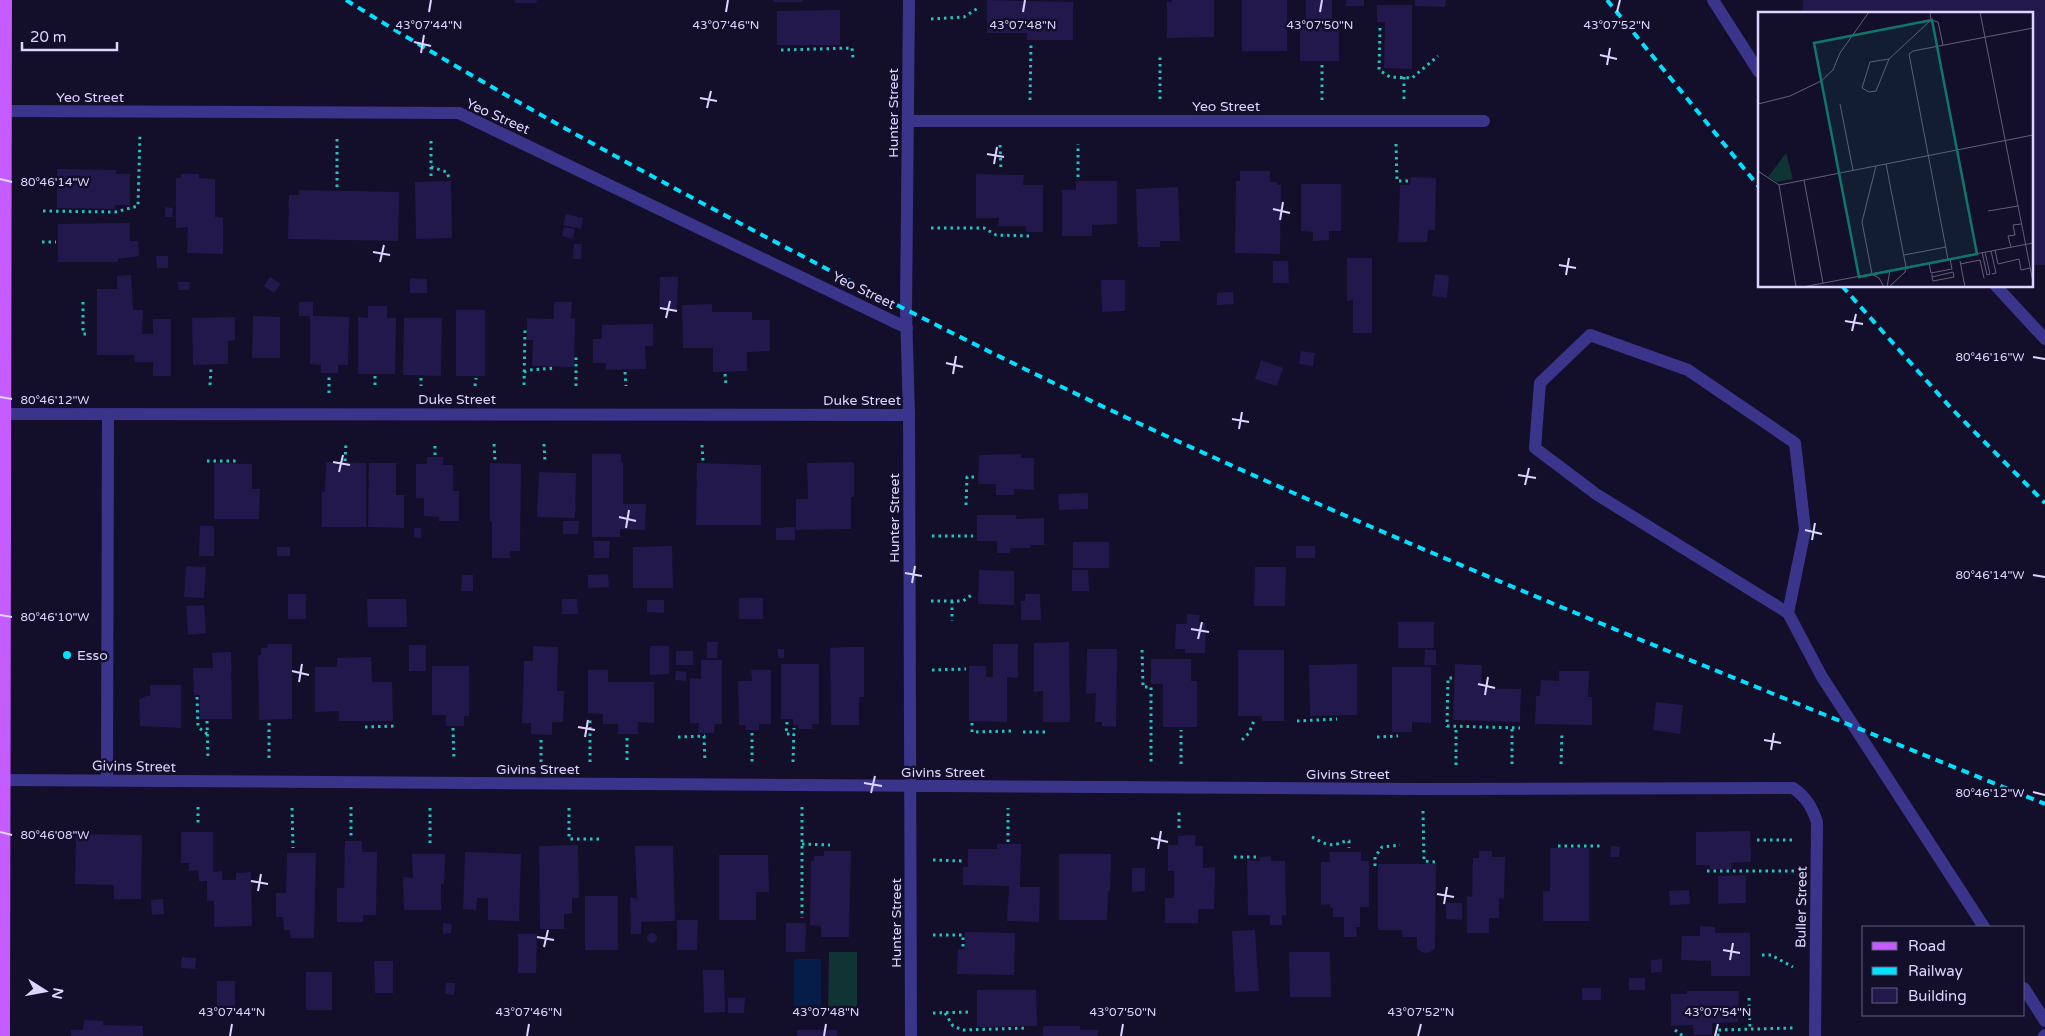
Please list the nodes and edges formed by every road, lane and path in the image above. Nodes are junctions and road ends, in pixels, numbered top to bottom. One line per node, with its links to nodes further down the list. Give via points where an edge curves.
1 (6, 0): 19 (main road)
2 (908, 0): 20 (street, Hunter Street)
3 (1713, 0): 13 (street)
4 (978, 8): 5 (path, via 964,17)
5 (931, 19)
6 (1380, 28): 14 (path, via 1379,70 1390,77)
7 (1031, 43): 17 (path)
8 (781, 50): 11 (path, via 852,48)
9 (1160, 55): 15 (path)
10 (1438, 56): 14 (path, via 1412,78)
11 (852, 58)
12 (1322, 65): 16 (path)
13 (1758, 70)
14 (1404, 77): 18 (path)
15 (1160, 100)
16 (1322, 100)
17 (1030, 101)
18 (1404, 101)
19 (5, 111): 42 (street, Yeo Street, via 459,113); 63 (main road)
20 (908, 121): 21 (street, Yeo Street); 42 (street, Hunter Street)
21 (1484, 122)
22 (140, 134): 35 (path, via 138,206 115,212)
23 (337, 136): 34 (path)
24 (431, 141): 28 (path)
25 (1078, 144): 31 (path)
26 (1396, 144): 33 (path, via 1397,181)
27 (1000, 145): 29 (path)
28 (431, 167): 30 (path); 32 (path, via 447,172)
29 (1001, 170)
30 (431, 176)
31 (1078, 177)
32 (449, 178)
33 (1408, 181)
34 (336, 188)
35 (43, 211)
36 (931, 228): 37 (path, via 984,228 996,235)
37 (1030, 236)
38 (42, 242): 39 (path)
39 (56, 242)
40 (1998, 288): 45 (street)
41 (83, 302): 44 (path, via 83,334)
42 (906, 328): 65 (street, Hunter Street)
43 (524, 329): 49 (path)
44 (90, 334)
45 (2045, 339)
46 (576, 354): 61 (path)
47 (211, 368): 55 (path)
48 (555, 368): 49 (path)
49 (524, 372): 57 (path)
50 (625, 372): 62 (path)
51 (725, 374): 58 (path)
52 (375, 376): 56 (path)
53 (421, 378): 59 (path)
54 (476, 378): 60 (path)
55 (210, 385)
56 (375, 385)
57 (524, 385)
58 (726, 385)
59 (421, 386)
60 (476, 386)
61 (576, 386)
62 (626, 386)
63 (5, 414): 64 (street, Duke Street); 86 (main road)
64 (108, 414): 65 (street, Duke Street); 137 (street)
65 (909, 415): 138 (street, Hunter Street)
66 (346, 443): 75 (path)
67 (435, 443): 71 (path)
68 (494, 444): 72 (path)
69 (544, 444): 76 (path)
70 (702, 445): 77 (path)
71 (435, 454)
72 (495, 460)
73 (207, 461): 74 (path)
74 (238, 461)
75 (345, 461)
76 (545, 462)
77 (702, 462)
78 (976, 477): 79 (path, via 967,477)
79 (966, 505)
80 (932, 536): 81 (path)
81 (972, 536)
82 (974, 594): 84 (path, via 963,601)
83 (931, 601): 84 (path)
84 (952, 601): 87 (path)
85 (1788, 613): 85 (street, via 1596,494 1535,448 1540,383 1590,335 1688,370 1795,443 1805,530); 176 (street, via 1822,677)
86 (2, 616): 136 (main road)
87 (952, 621)
88 (1142, 650): 123 (path, via 1143,687 1151,687)
89 (966, 669): 90 (path)
90 (931, 670)
91 (1452, 678): 102 (path, via 1448,678 1447,726)
92 (197, 697): 114 (path, via 198,726)
93 (590, 718): 134 (path)
94 (1255, 718): 121 (path)
95 (1338, 719): 97 (path)
96 (207, 721): 114 (path)
97 (1297, 721)
98 (787, 722): 115 (path, via 786,734)
99 (269, 723): 122 (path)
100 (972, 723): 109 (path, via 972,732)
101 (397, 726): 103 (path)
102 (1456, 726): 106 (path); 131 (path)
103 (365, 727)
104 (453, 728): 132 (path)
105 (794, 728): 115 (path)
106 (1512, 728): 107 (path); 125 (path)
107 (1520, 728)
108 (1181, 730): 124 (path)
109 (1011, 731)
110 (1023, 732): 111 (path)
111 (1046, 732)
112 (752, 733): 130 (path)
113 (1562, 733): 126 (path)
114 (207, 734): 127 (path)
115 (794, 734): 135 (path)
116 (678, 736): 129 (path, via 704,736)
117 (1398, 736): 118 (path)
118 (1377, 737)
119 (541, 738): 133 (path)
120 (627, 738): 128 (path)
121 (1242, 740)
122 (269, 764)
123 (1151, 764)
124 (1181, 764)
125 (1512, 764)
126 (1561, 764)
127 (208, 765)
128 (627, 765)
129 (705, 765)
130 (752, 765)
131 (1456, 765)
132 (454, 766)
133 (541, 766)
134 (590, 766)
135 (793, 766)
136 (4, 780): 137 (street, Givins Street); 140 (main road)
137 (107, 780): 138 (street, Givins Street)
138 (910, 786): 139 (street, Givins Street); 192 (street, Hunter Street)
139 (1793, 788): 195 (street, Buller Street, via 1802,794 1817,822)
140 (2, 797): 174 (main road)
141 (198, 807): 150 (path)
142 (351, 807): 152 (path)
143 (802, 807): 158 (path)
144 (1423, 807): 170 (path, via 1424,861)
145 (292, 808): 164 (path)
146 (430, 808): 161 (path)
147 (569, 808): 154 (path, via 569,839)
148 (1008, 808): 157 (path)
149 (1180, 808): 151 (path)
150 (198, 826)
151 (1179, 828)
152 (351, 837)
153 (1312, 837): 165 (path, via 1324,844 1349,841)
154 (599, 839)
155 (1757, 840): 156 (path)
156 (1793, 840)
157 (1008, 842)
158 (802, 844): 159 (path); 175 (path)
159 (830, 845)
160 (1400, 845): 171 (path, via 1382,847)
161 (430, 846)
162 (1558, 846): 163 (path)
163 (1601, 846)
164 (292, 848)
165 (1349, 848)
166 (1234, 857): 167 (path)
167 (1258, 857)
168 (932, 860): 169 (path)
169 (964, 861)
170 (1436, 862)
171 (1375, 866)
172 (1707, 871): 173 (path)
173 (1794, 871)
174 (2, 874): 191 (main road)
175 (802, 918)
176 (1983, 926)
177 (931, 935): 178 (path, via 963,935)
178 (963, 947)
179 (1762, 955): 180 (path, via 1771,955)
180 (1794, 967)
181 (2025, 990): 186 (street)
182 (1749, 998): 189 (path)
183 (972, 1012): 184 (path)
184 (945, 1013): 185 (path); 187 (path, via 953,1026 963,1030)
185 (930, 1014)
186 (2045, 1021)
187 (1028, 1028)
188 (1794, 1028): 189 (path)
189 (1750, 1029): 194 (path, via 1718,1030)
190 (1676, 1030): 193 (path)
191 (4, 1036)
192 (911, 1036)
193 (1683, 1036)
194 (1718, 1036)
195 (1815, 1036)

